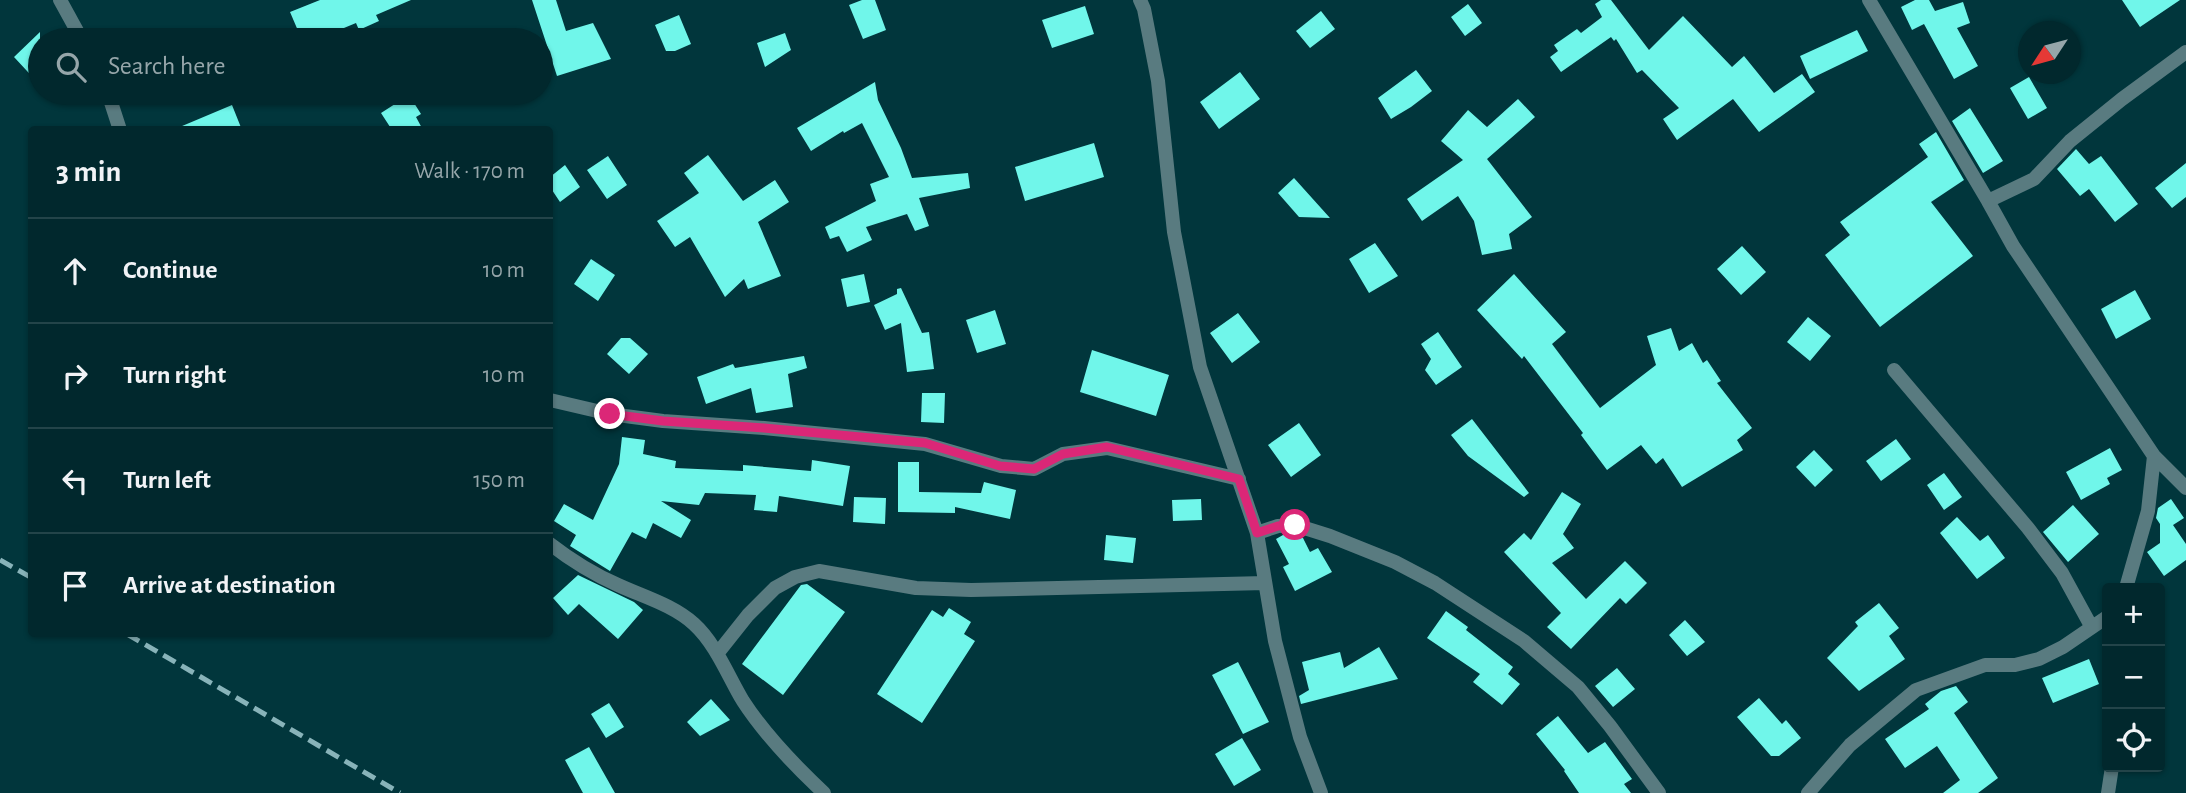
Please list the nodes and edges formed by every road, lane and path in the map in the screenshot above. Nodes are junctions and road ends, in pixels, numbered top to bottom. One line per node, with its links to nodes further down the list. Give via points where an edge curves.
1 (60, 0): 4 (street)
2 (1140, 0): 12 (street, via 1158,81 1174,232 1200,367)
3 (1869, 0): 8 (street)
4 (75, 28)
5 (2186, 52): 8 (street, via 2070,141 2034,179)
6 (112, 105): 7 (street)
7 (119, 126)
8 (1988, 201): 11 (street, via 2013,246)
9 (1894, 370): 19 (street, via 2028,528 2062,573)
10 (553, 401): 12 (street, via 663,421 925,443 1000,466 1034,469 1063,454 1107,447)
11 (2154, 456): 13 (street); 17 (street, via 2148,511)
12 (1239, 479): 14 (street)
13 (2186, 488)
14 (1257, 533): 16 (street); 24 (street, via 1295,525 1395,562 1435,583 1524,641 1578,687)
15 (553, 546): 20 (street, via 578,566 670,607 696,625)
16 (1265, 583): 20 (street, via 971,590 916,588 819,571 775,588); 23 (street, via 1300,737)
17 (2127, 583)
18 (2102, 620): 19 (street)
19 (2091, 626): 25 (street, via 2039,659 1985,665 1916,690 1850,745)
20 (716, 654): 22 (street, via 761,725)
21 (2111, 772): 26 (street)
22 (824, 793)
23 (1321, 793)
24 (1659, 793)
25 (1808, 793)
26 (2108, 793)

